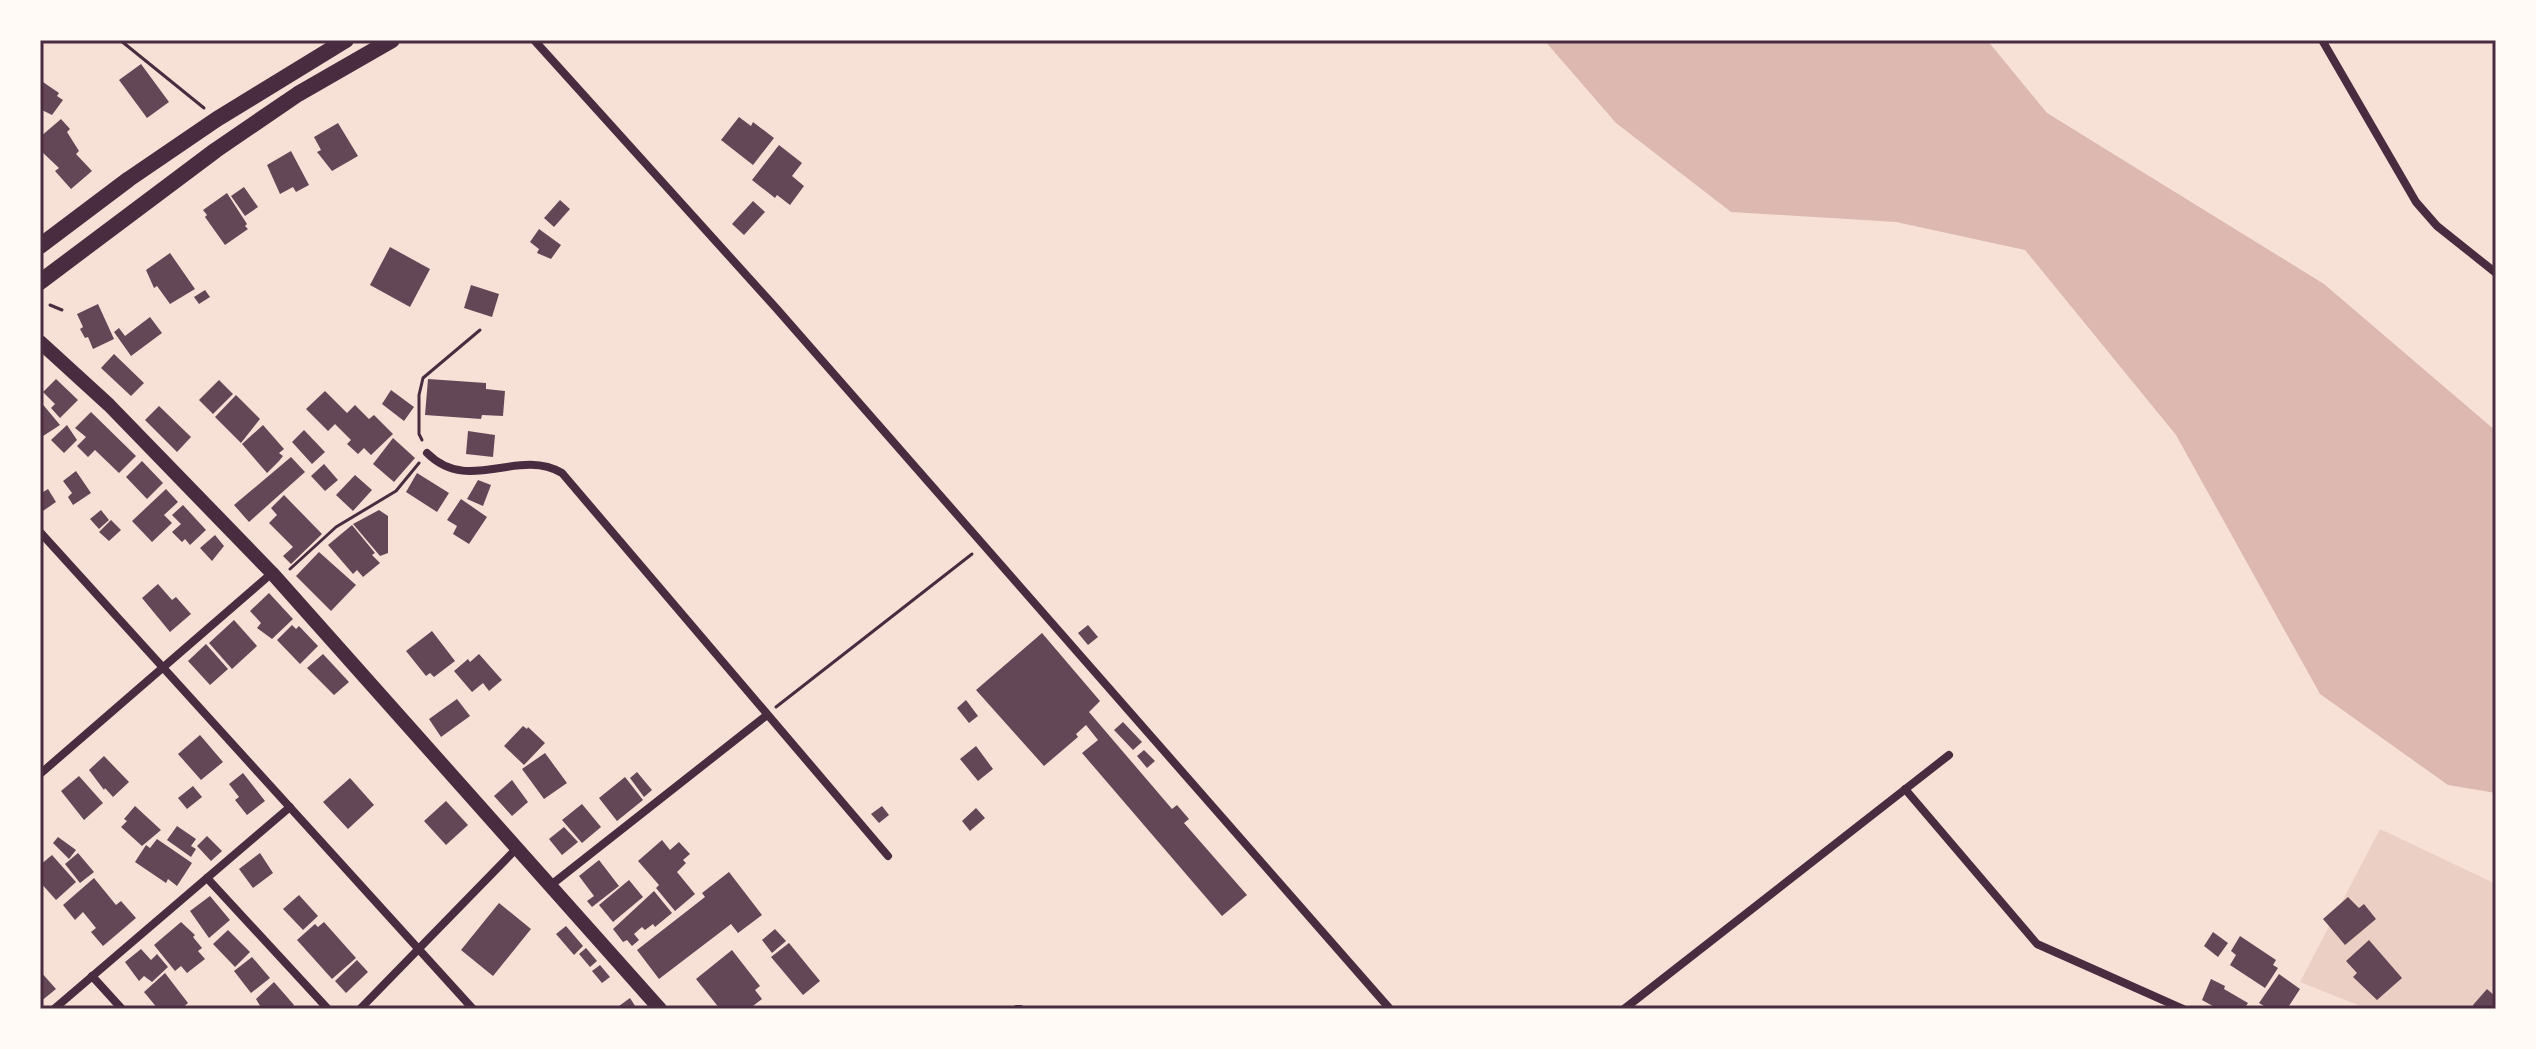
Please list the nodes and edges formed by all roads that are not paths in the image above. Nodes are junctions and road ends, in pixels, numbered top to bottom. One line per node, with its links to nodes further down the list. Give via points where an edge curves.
1 (346, 40): 5 (main road, via 217,119)
2 (392, 40): 7 (main road, via 227,142)
3 (534, 40): 30 (street)
4 (2322, 40): 6 (street, via 2416,202 2437,226)
5 (40, 246)
6 (2496, 273)
7 (40, 282)
8 (40, 342): 11 (street, via 109,405)
9 (427, 453): 13 (street, via 468,473 535,464 562,473)
10 (40, 532): 12 (street)
11 (275, 576): 12 (street); 18 (street)
12 (162, 667): 15 (street); 17 (street)
13 (767, 715): 19 (street); 21 (street)
14 (1949, 755): 16 (street)
15 (40, 774)
16 (1905, 789): 31 (street); 32 (street, via 2037,944)
17 (290, 807): 20 (street); 22 (street)
18 (517, 847): 21 (street); 22 (street)
19 (888, 856)
20 (207, 878): 23 (street); 26 (street)
21 (551, 885): 29 (street)
22 (418, 949): 27 (street); 28 (street)
23 (92, 976): 24 (street); 25 (street)
24 (54, 1009)
25 (122, 1009)
26 (328, 1009)
27 (360, 1009)
28 (473, 1009)
29 (660, 1009)
30 (1390, 1009)
31 (1624, 1009)
32 (2183, 1009)

